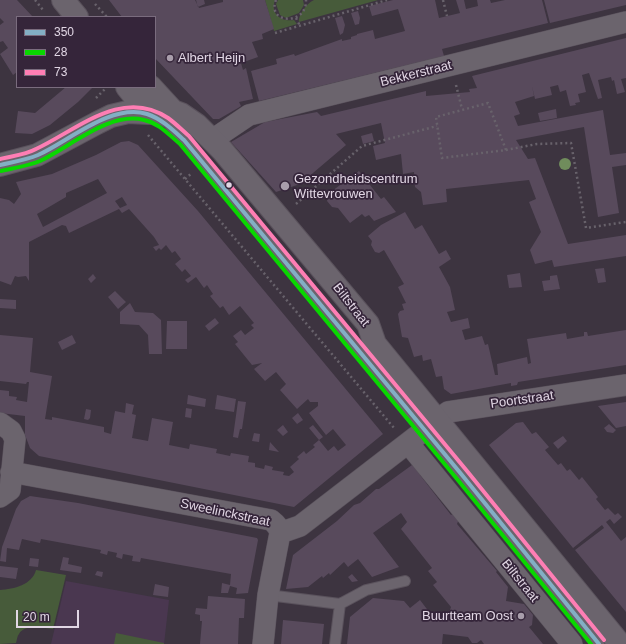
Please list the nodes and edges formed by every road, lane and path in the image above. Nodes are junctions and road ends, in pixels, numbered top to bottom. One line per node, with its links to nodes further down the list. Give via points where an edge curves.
1 (63, 0): 7 (street)
2 (92, 0): 8 (path)
3 (276, 0): 10 (path, via 275,6 279,16 288,20)
4 (307, 0): 10 (path)
5 (387, 0): 12 (path)
6 (444, 0): 9 (path)
7 (76, 16)
8 (106, 16)
9 (447, 16)
10 (296, 18): 12 (path)
11 (626, 22): 21 (street, Bekkerstraat, via 249,115)
12 (300, 26): 13 (path)
13 (275, 33)
14 (127, 88): 19 (street, Biltstraat)
15 (152, 88): 18 (street, Biltstraat)
16 (457, 91): 17 (path)
17 (462, 110): 20 (path, via 436,116); 22 (path, via 488,103)
18 (173, 111): 19 (street); 21 (street, Biltstraat, via 197,125)
19 (138, 112): 23 (street, via 111,116 37,155); 28 (lane, Biltstraat, via 168,123 184,140); 29 (path)
20 (437, 126): 22 (path, via 442,158); 24 (path, via 362,146)
21 (212, 140): 24 (street, Biltstraat)
22 (506, 150): 25 (path, via 537,144 571,143 586,228)
23 (0, 165)
24 (280, 220): 28 (street, Biltstraat, via 368,324 375,344)
25 (626, 222)
26 (626, 385): 28 (street, Poortstraat, via 448,412)
27 (0, 423): 30 (street, via 11,431 15,440)
28 (431, 425): 29 (street, Sweelinckstraat); 39 (lane, Biltstraat); 40 (street, Biltstraat)
29 (408, 443): 32 (street, Sweelinckstraat, via 300,526); 38 (street, Biltstraat)
30 (12, 472): 31 (street, via 10,490); 32 (street, Sweelinckstraat, via 270,520 279,528)
31 (0, 497)
32 (280, 533): 34 (street)
33 (405, 581): 35 (lane, via 366,590)
34 (268, 595): 35 (lane); 36 (street)
35 (340, 604): 37 (lane)
36 (263, 644)
37 (335, 644)
38 (572, 644)
39 (599, 644)
40 (620, 644)

